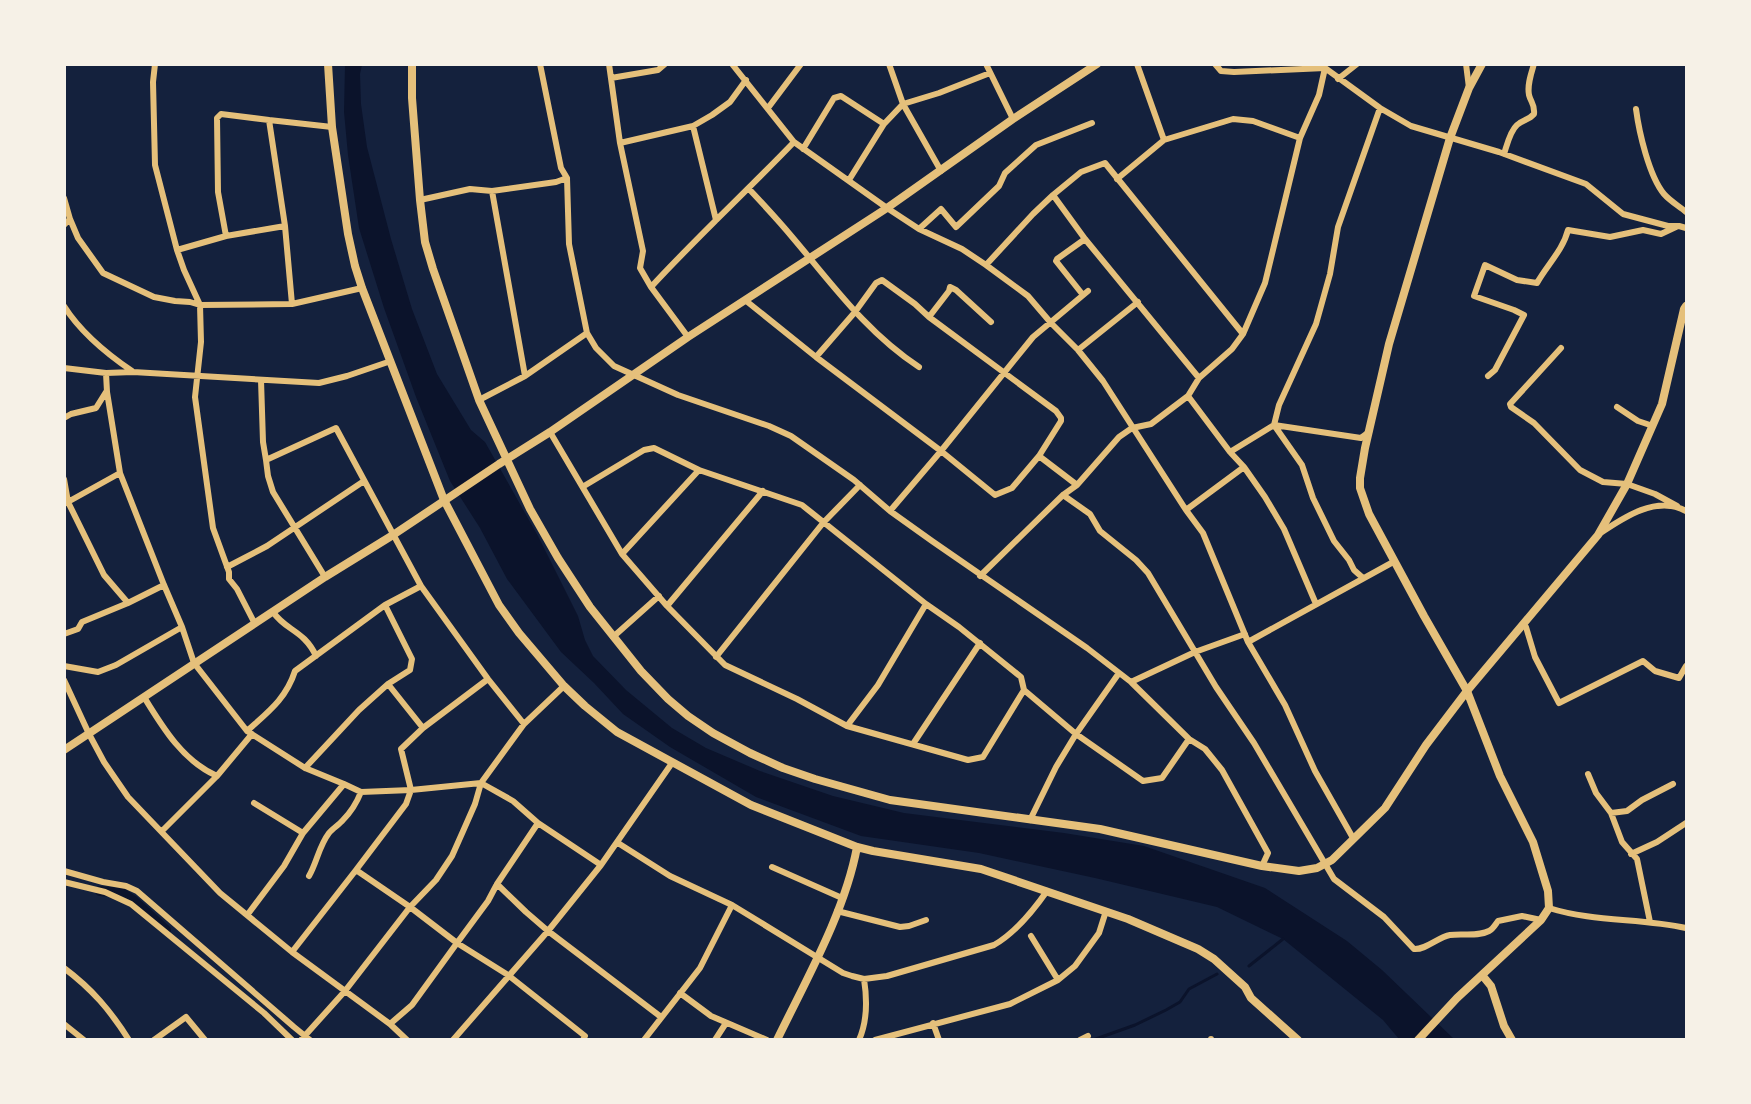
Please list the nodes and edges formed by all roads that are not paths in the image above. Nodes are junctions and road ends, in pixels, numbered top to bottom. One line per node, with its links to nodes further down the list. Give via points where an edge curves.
1 (155, 64): 61 (street, via 154,165)
2 (328, 64): 33 (street)
3 (412, 64): 49 (main road)
4 (540, 64): 42 (street, via 561,168)
5 (609, 64): 20 (street)
6 (665, 64): 20 (street, via 658,70)
7 (732, 64): 22 (street)
8 (801, 64): 25 (street)
9 (889, 64): 24 (street)
10 (986, 64): 19 (street)
11 (1097, 64): 28 (main road)
12 (1137, 64): 36 (street)
13 (1215, 64): 18 (street, via 1221,70 1234,72)
14 (1358, 64): 21 (street)
15 (1466, 64): 23 (street)
16 (1482, 64): 23 (main road)
17 (1534, 64): 40 (street, via 1529,96 1534,114 1514,128)
18 (1325, 66): 21 (street); 34 (street, via 1319,95)
19 (990, 74): 24 (street); 28 (street)
20 (611, 78): 38 (street)
21 (1338, 79): 26 (street)
22 (746, 80): 25 (street); 32 (street, via 730,102)
23 (1469, 88): 35 (main road)
24 (903, 104): 31 (street); 41 (street)
25 (768, 108): 37 (street)
26 (1380, 108): 35 (street, via 1411,126); 99 (street, via 1338,227 1316,324 1278,405)
27 (1636, 109): 51 (street, via 1655,180)
28 (1013, 119): 41 (main road)
29 (269, 120): 33 (street); 55 (street); 59 (street, via 221,114 217,118 218,192)
30 (1092, 123): 58 (street, via 1036,145 956,227 941,209)
31 (884, 124): 39 (street, via 837,96); 44 (street)
32 (693, 126): 38 (street); 53 (street)
33 (332, 127): 64 (street, via 348,234)
34 (1300, 138): 36 (street, via 1253,121 1233,119); 77 (street, via 1265,283)
35 (1450, 138): 40 (street); 103 (main road, via 1389,344)
36 (1164, 140): 43 (street)
37 (794, 142): 39 (street); 45 (street)
38 (620, 143): 65 (street, via 643,250 640,268)
39 (803, 148): 44 (street)
40 (1504, 154): 56 (street, via 1587,184 1623,214)
41 (941, 171): 50 (main road)
42 (567, 178): 46 (street); 76 (street, via 569,244)
43 (1117, 179): 47 (street, via 1105,163 1081,172); 77 (street)
44 (849, 180): 50 (street)
45 (749, 189): 53 (street); 62 (street)
46 (492, 191): 49 (street, via 470,189); 90 (street)
47 (1053, 195): 60 (street); 63 (street)
48 (64, 198): 52 (street)
49 (420, 200): 96 (main road, via 433,269)
50 (887, 208): 58 (street); 62 (main road)
51 (1686, 212)
52 (70, 219): 54 (street); 69 (street, via 78,238 103,273 154,297)
53 (716, 220): 65 (street)
54 (64, 225)
55 (285, 226): 59 (street); 68 (street)
56 (1679, 226): 57 (street); 91 (street, via 1661,234 1643,230 1610,237 1568,230 1538,283 1517,280 1485,265 1474,296 1524,315)
57 (1686, 228)
58 (919, 229): 63 (street)
59 (226, 236): 61 (street)
60 (1085, 239): 67 (street); 75 (street, via 1056,261 1085,293)
61 (177, 249): 69 (street)
62 (809, 258): 66 (main road); 72 (street)
63 (986, 265): 75 (street, via 1028,296)
64 (362, 288): 68 (street); 82 (street)
65 (651, 288): 78 (street)
66 (745, 300): 78 (main road); 81 (street)
67 (1138, 302): 80 (street); 92 (street)
68 (292, 304): 69 (street)
69 (200, 305): 89 (street)
70 (64, 306): 85 (street, via 88,336)
71 (1686, 306): 100 (street)
72 (855, 312): 73 (street, via 882,280); 81 (street); 83 (street)
73 (929, 317): 74 (street, via 950,287); 87 (street)
74 (991, 322)
75 (1051, 323): 80 (street); 87 (street, via 1033,337)
76 (587, 333): 88 (street, via 614,366); 90 (street)
77 (1242, 334): 92 (street, via 1232,349)
78 (688, 337): 88 (main road)
79 (1561, 348): 115 (street, via 1511,407 1534,423 1580,470 1603,482)
80 (1078, 350): 101 (street)
81 (816, 357): 104 (street)
82 (391, 361): 93 (street, via 319,383); 120 (street)
83 (919, 367)
84 (64, 368): 86 (street)
85 (133, 372): 86 (street); 89 (street)
86 (106, 373): 94 (street)
87 (1005, 373): 104 (street); 106 (street, via 1060,418)
88 (632, 375): 102 (main road); 116 (street, via 791,436)
89 (198, 376): 93 (street); 132 (street, via 195,397 213,528)
90 (525, 376): 96 (street)
91 (1488, 376)
92 (1198, 378): 95 (street)
93 (261, 380): 108 (street)
94 (107, 392): 98 (street, via 96,408); 111 (street)
95 (1188, 396): 101 (street, via 1151,424); 105 (street)
96 (479, 400): 107 (main road)
97 (1617, 407): 100 (street)
98 (64, 418)
99 (1274, 424): 103 (street, via 1361,438); 105 (street); 135 (street, via 1302,465 1334,541)
100 (1653, 426): 115 (street)
101 (1132, 428): 114 (street); 123 (street)
102 (550, 432): 107 (main road); 117 (street)
103 (1369, 432): 131 (main road, via 1360,488 1369,514)
104 (941, 451): 106 (street, via 995,495 1012,488); 124 (street)
105 (1230, 452): 109 (street)
106 (1039, 456): 114 (street)
107 (508, 458): 120 (main road); 150 (main road, via 530,509 558,558)
108 (266, 459): 113 (street, via 336,428); 127 (street, via 273,492)
109 (1244, 467): 123 (street); 141 (street, via 1284,529)
110 (699, 470): 117 (street, via 654,448 644,450); 118 (street); 130 (street)
111 (120, 473): 121 (street); 136 (street)
112 (64, 479): 121 (street)
113 (364, 480): 127 (street); 128 (street)
114 (1077, 484): 119 (street)
115 (1627, 484): 122 (street); 129 (street)
116 (860, 485): 124 (street); 126 (street)
117 (584, 486): 130 (street)
118 (763, 491): 126 (street, via 802,505); 143 (street)
119 (1063, 495): 133 (street); 153 (street, via 1090,514 1100,531 1148,573)
120 (444, 500): 128 (main road); 164 (street, via 499,605)
121 (66, 503): 139 (street, via 104,576)
122 (1677, 506): 125 (street); 129 (street, via 1640,511)
123 (1186, 510): 149 (street, via 1203,533)
124 (890, 511): 133 (street)
125 (1686, 511)
126 (823, 523): 140 (street); 155 (street)
127 (293, 527): 132 (street); 134 (street)
128 (393, 535): 134 (main road); 137 (street)
129 (1598, 535): 146 (street)
130 (622, 554): 138 (street)
131 (1395, 561): 135 (street); 166 (main road)
132 (227, 567): 145 (street, via 229,579)
133 (980, 576): 159 (street)
134 (325, 577): 144 (main road)
135 (1363, 579): 141 (street)
136 (164, 585): 139 (street); 147 (street)
137 (421, 586): 142 (street); 160 (street)
138 (658, 596): 143 (street); 150 (street)
139 (128, 603): 148 (street)
140 (926, 604): 152 (street); 169 (street, via 878,685)
141 (1316, 604): 151 (street)
142 (385, 605): 154 (street); 163 (street, via 412,659 410,670)
143 (667, 606): 155 (street)
144 (273, 612): 145 (main road); 154 (street, via 303,636)
145 (255, 624): 156 (main road)
146 (1523, 624): 158 (street, via 1559,704 1643,661 1655,671 1679,678); 166 (street)
147 (182, 627): 156 (street); 157 (street, via 98,672)
148 (64, 634)
149 (1245, 634): 151 (street); 153 (street)
150 (613, 637): 188 (main road, via 688,716 712,733 783,768 890,800)
151 (1248, 642): 193 (street)
152 (980, 644): 165 (street, via 1021,676); 175 (street)
153 (1195, 652): 162 (street); 197 (street)
154 (316, 656): 171 (street, via 295,671 290,687)
155 (716, 657): 169 (street)
156 (194, 663): 167 (main road); 171 (street)
157 (64, 666)
158 (1686, 666)
159 (1119, 673): 162 (street); 173 (street)
160 (488, 679): 168 (street); 170 (street)
161 (64, 680): 172 (street)
162 (1131, 682): 174 (street)
163 (388, 684): 170 (street); 178 (street)
164 (564, 686): 168 (street); 177 (street, via 617,732)
165 (1024, 690): 173 (street); 175 (street, via 983,757 968,760)
166 (1467, 691): 193 (main road, via 1384,808); 210 (main road, via 1500,776 1533,842 1548,891)
167 (144, 697): 172 (main road); 180 (street, via 179,747 202,769)
168 (524, 724): 181 (street)
169 (847, 726): 175 (street)
170 (423, 728): 184 (street, via 401,749)
171 (249, 732): 178 (street); 180 (street)
172 (89, 734): 176 (main road); 191 (street, via 128,797)
173 (1076, 734): 174 (street, via 1143,781 1162,778); 188 (street)
174 (1189, 739): 199 (street, via 1205,749 1222,770 1268,853)
175 (913, 744)
176 (64, 750)
177 (672, 763): 194 (street); 195 (street, via 751,805)
178 (305, 768): 182 (street)
179 (1588, 774): 187 (street)
180 (218, 776): 191 (street)
181 (481, 783): 184 (street); 189 (street, via 513,801); 209 (street, via 452,856)
182 (344, 784): 185 (street); 192 (street)
183 (1673, 784): 187 (street, via 1627,811)
184 (411, 790): 185 (street); 201 (street, via 406,804)
185 (361, 792): 203 (street, via 343,820 330,831)
186 (254, 803): 192 (street)
187 (1611, 813): 196 (street)
188 (1030, 820): 199 (main road, via 1100,829)
189 (538, 823): 198 (street); 205 (street)
190 (1686, 824): 196 (street)
191 (162, 831): 213 (street, via 220,892)
192 (303, 833): 213 (street)
193 (1353, 838): 197 (main road)
194 (618, 843): 198 (street); 208 (street, via 670,876)
195 (858, 847): 206 (street, via 981,869); 207 (street)
196 (1631, 854): 216 (street, via 1637,859)
197 (1326, 864): 199 (main road, via 1299,871); 215 (street, via 1334,879 1384,917 1414,949 1442,937 1485,933 1498,921 1522,916)
198 (601, 865): 218 (street)
199 (1262, 866)
200 (772, 867): 207 (street)
201 (356, 870): 209 (street); 221 (street)
202 (64, 871): 236 (street, via 137,891)
203 (309, 876)
204 (64, 882): 241 (street, via 105,892 131,904)
205 (497, 884): 218 (street); 220 (street)
206 (1047, 891): 212 (street); 226 (street, via 994,945)
207 (842, 898): 211 (street)
208 (732, 905): 222 (street); 229 (street, via 700,968)
209 (410, 907): 220 (street); 228 (street)
210 (1549, 908): 215 (main road); 216 (street, via 1577,915)
211 (837, 911): 214 (street, via 900,927); 222 (street)
212 (1106, 911): 227 (street, via 1099,933 1075,966); 253 (street, via 1206,954)
213 (248, 914): 221 (street)
214 (926, 920)
215 (1541, 920): 225 (main road)
216 (1650, 922): 217 (street)
217 (1686, 928)
218 (548, 931): 224 (street); 230 (street)
219 (1031, 936): 227 (street)
220 (457, 943): 224 (street); 234 (street, via 412,1005)
221 (292, 951): 228 (street)
222 (817, 958): 226 (street, via 843,974); 248 (street)
223 (64, 968): 238 (street, via 85,983)
224 (508, 975): 243 (street); 244 (street, via 585,1036)
225 (1482, 975): 254 (main road); 255 (main road, via 1491,986)
226 (864, 980): 249 (street, via 866,993)
227 (1058, 980): 232 (street, via 1010,1004)
228 (345, 991): 234 (street); 236 (street)
229 (680, 993): 230 (street); 231 (street)
230 (661, 1017): 245 (street)
231 (726, 1023): 246 (street); 247 (street)
232 (933, 1023): 250 (street); 251 (street)
233 (64, 1024): 237 (street)
234 (390, 1024): 242 (street)
235 (1088, 1036): 252 (street)
236 (305, 1038)
237 (84, 1040)
238 (129, 1040)
239 (154, 1040): 240 (street, via 186,1017)
240 (205, 1040)
241 (292, 1040)
242 (407, 1040)
243 (453, 1040)
244 (582, 1040)
245 (644, 1040)
246 (715, 1040)
247 (767, 1040)
248 (777, 1040)
249 (859, 1040)
250 (874, 1040)
251 (939, 1040)
252 (1080, 1040)
253 (1298, 1040)
254 (1418, 1040)
255 (1512, 1040)

